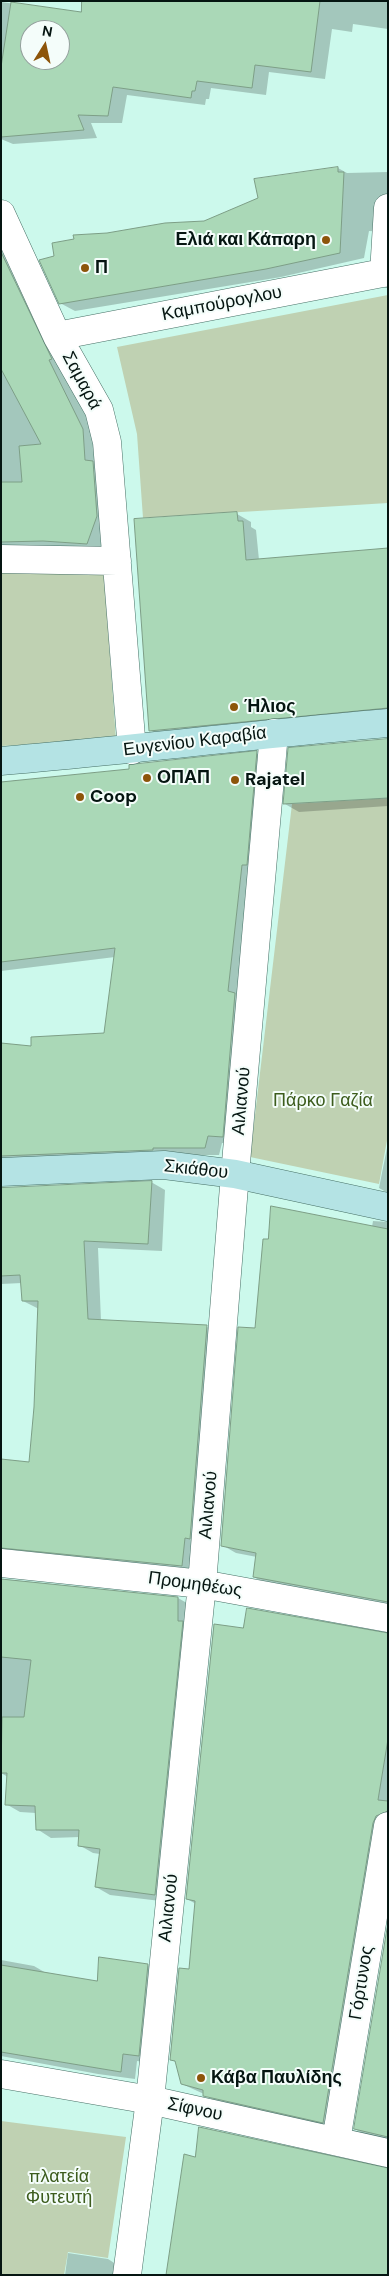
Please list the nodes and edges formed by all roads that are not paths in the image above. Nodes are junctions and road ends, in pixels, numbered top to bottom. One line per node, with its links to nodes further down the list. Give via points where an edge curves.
1 (388, 208): 3 (street)
2 (1, 214): 4 (street, Σαμαρά)
3 (386, 273): 4 (street, Καμπούρογλου)
4 (57, 336): 6 (street, Σαμαρά, via 99,410 108,442)
5 (1, 559): 6 (street)
6 (117, 561): 9 (street, Σαμαρά)
7 (388, 723): 8 (street, Ευγενίου Καραβία)
8 (274, 733): 9 (street, Ευγενίου Καραβία); 12 (street, Αιλιανού)
9 (132, 750): 10 (street, Ευγενίου Καραβία)
10 (1, 761)
11 (1, 1172): 12 (street, Σκιάθου, via 164,1166)
12 (235, 1174): 13 (street, Σκιάθου); 15 (street, Αιλιανού)
13 (388, 1207)
14 (1, 1563): 15 (street, Προμηθέως)
15 (202, 1584): 16 (street, Προμηθέως); 19 (street, Αιλιανού)
16 (388, 1618)
17 (388, 1826): 20 (street, Γόρτυνος)
18 (1, 2074): 19 (street, Σίφνου)
19 (150, 2100): 20 (street, Σίφνου); 22 (street, Αιλιανού)
20 (336, 2141): 21 (street, Σίφνου)
21 (388, 2154)
22 (127, 2275)

